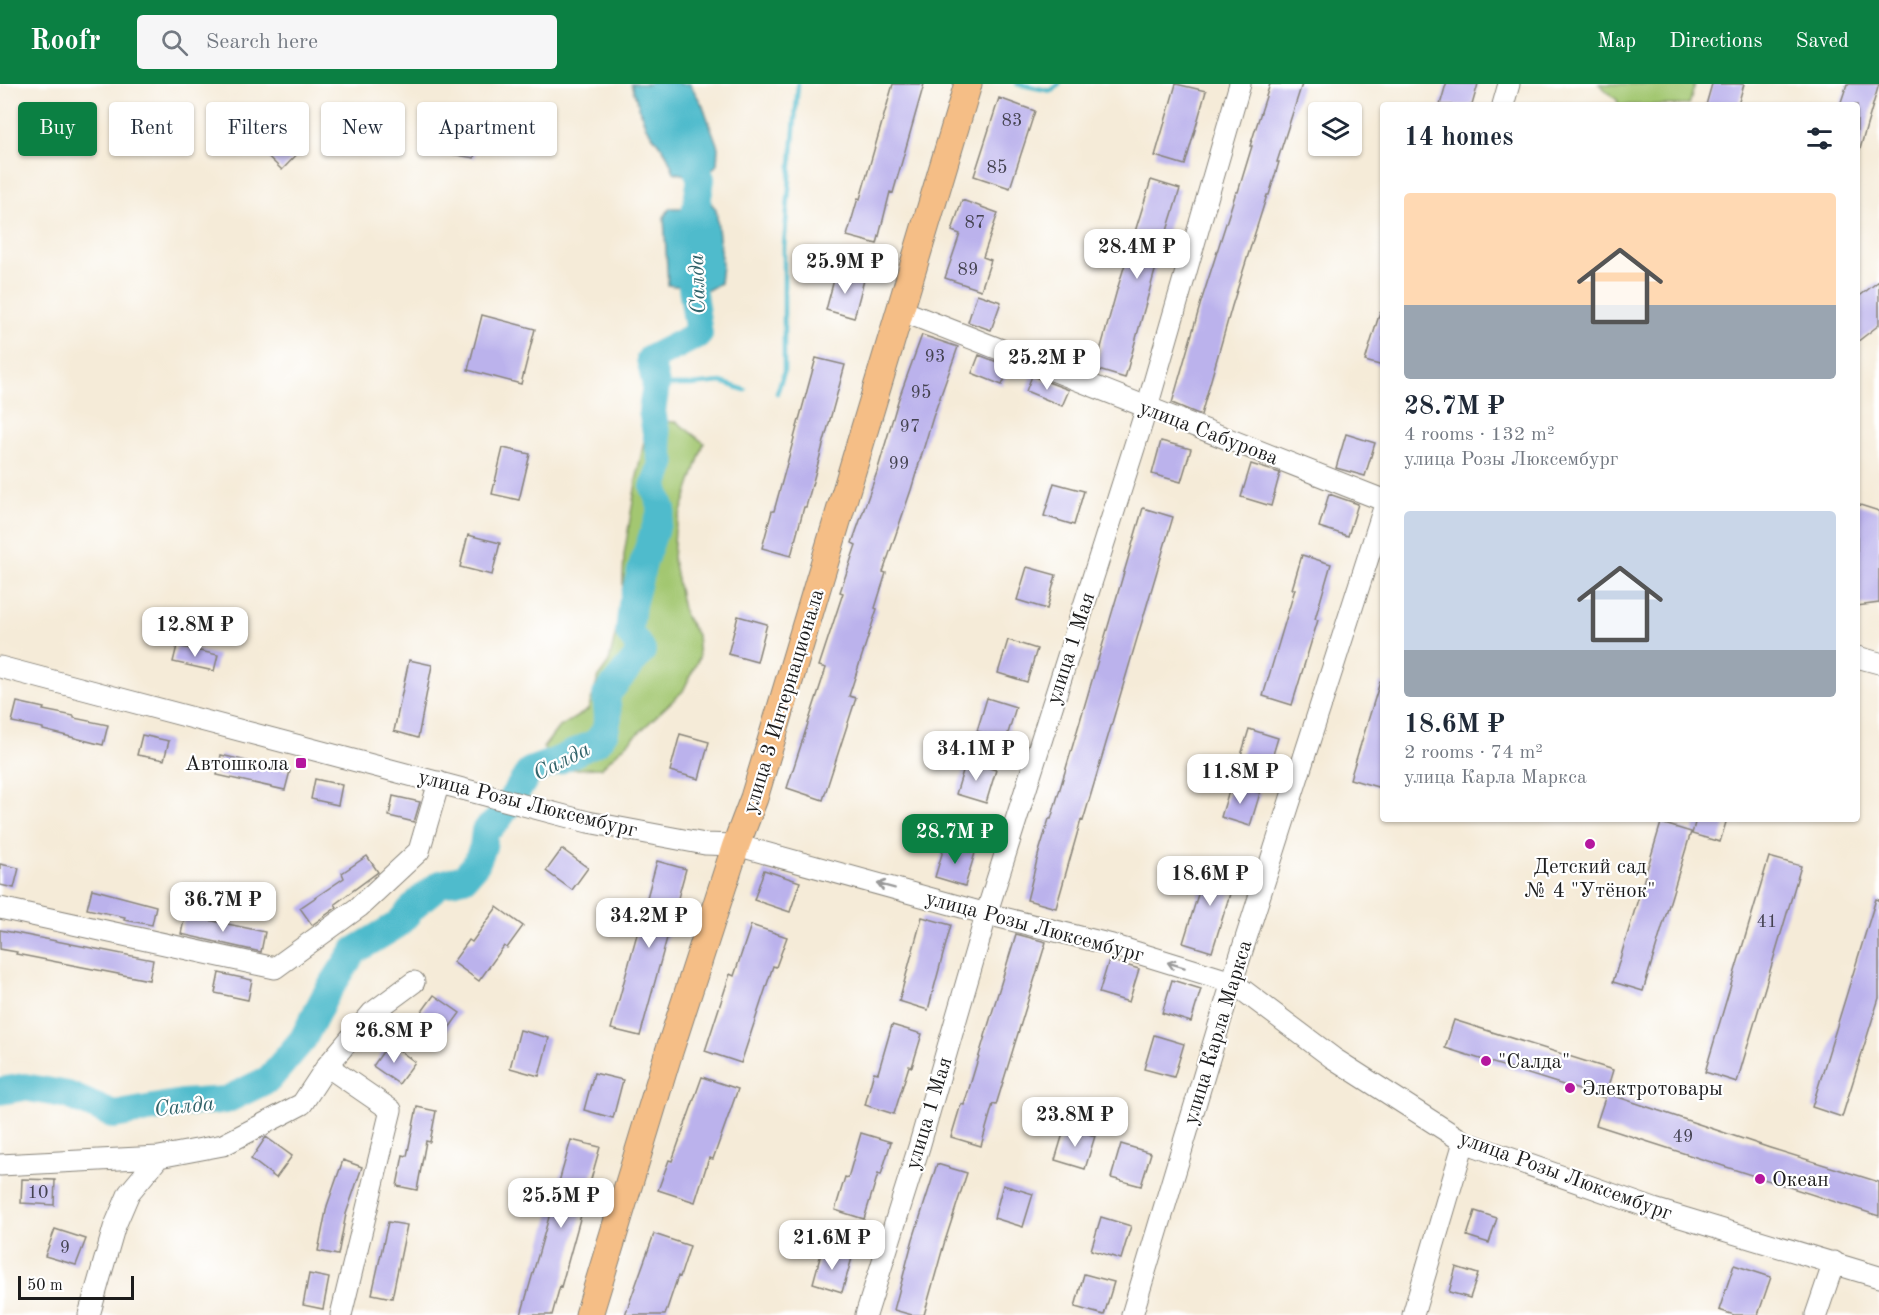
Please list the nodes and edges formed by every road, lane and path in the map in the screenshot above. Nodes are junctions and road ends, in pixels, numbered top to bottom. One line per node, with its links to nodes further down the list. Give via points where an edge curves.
1 (968, 84): 5 (main road, улица 3 Интернационала)
2 (1240, 84): 6 (street, улица 1 Мая)
3 (1509, 84): 4 (street)
4 (1504, 102)
5 (900, 310): 6 (street, улица Сабурова); 13 (main road, улица 3 Интернационала, via 764,764)
6 (1147, 407): 7 (street, улица Сабурова); 15 (street, улица 1 Мая)
7 (1380, 499)
8 (1380, 520): 17 (street, улица Карла Маркса)
9 (1860, 658): 10 (street)
10 (1879, 663)
11 (0, 667): 12 (street, улица Розы Люксембург)
12 (439, 782): 13 (street, улица Розы Люксембург, via 588,822); 14 (street, via 419,851 359,907 275,968)
13 (736, 845): 15 (street, улица Розы Люксембург, one-way to 13); 26 (main road, улица 3 Интернационала)
14 (0, 908)
15 (987, 914): 17 (street, улица Розы Люксембург, one-way to 15, via 1112,945); 27 (street, улица 1 Мая)
16 (414, 981): 18 (street, via 372,1013)
17 (1232, 982): 19 (street, улица Розы Люксембург, via 1333,1058); 28 (street, улица Карла Маркса)
18 (327, 1065): 20 (street, via 302,1104 223,1145); 25 (street, via 391,1110)
19 (1464, 1142): 22 (street, улица Розы Люксембург, via 1654,1209); 29 (street)
20 (159, 1157): 21 (street); 24 (street, via 129,1193 114,1228)
21 (0, 1165)
22 (1834, 1262): 23 (street, улица Розы Люксембург); 30 (street)
23 (1879, 1277)
24 (89, 1315)
25 (341, 1315)
26 (589, 1315)
27 (866, 1315)
28 (1132, 1315)
29 (1413, 1315)
30 (1816, 1315)

